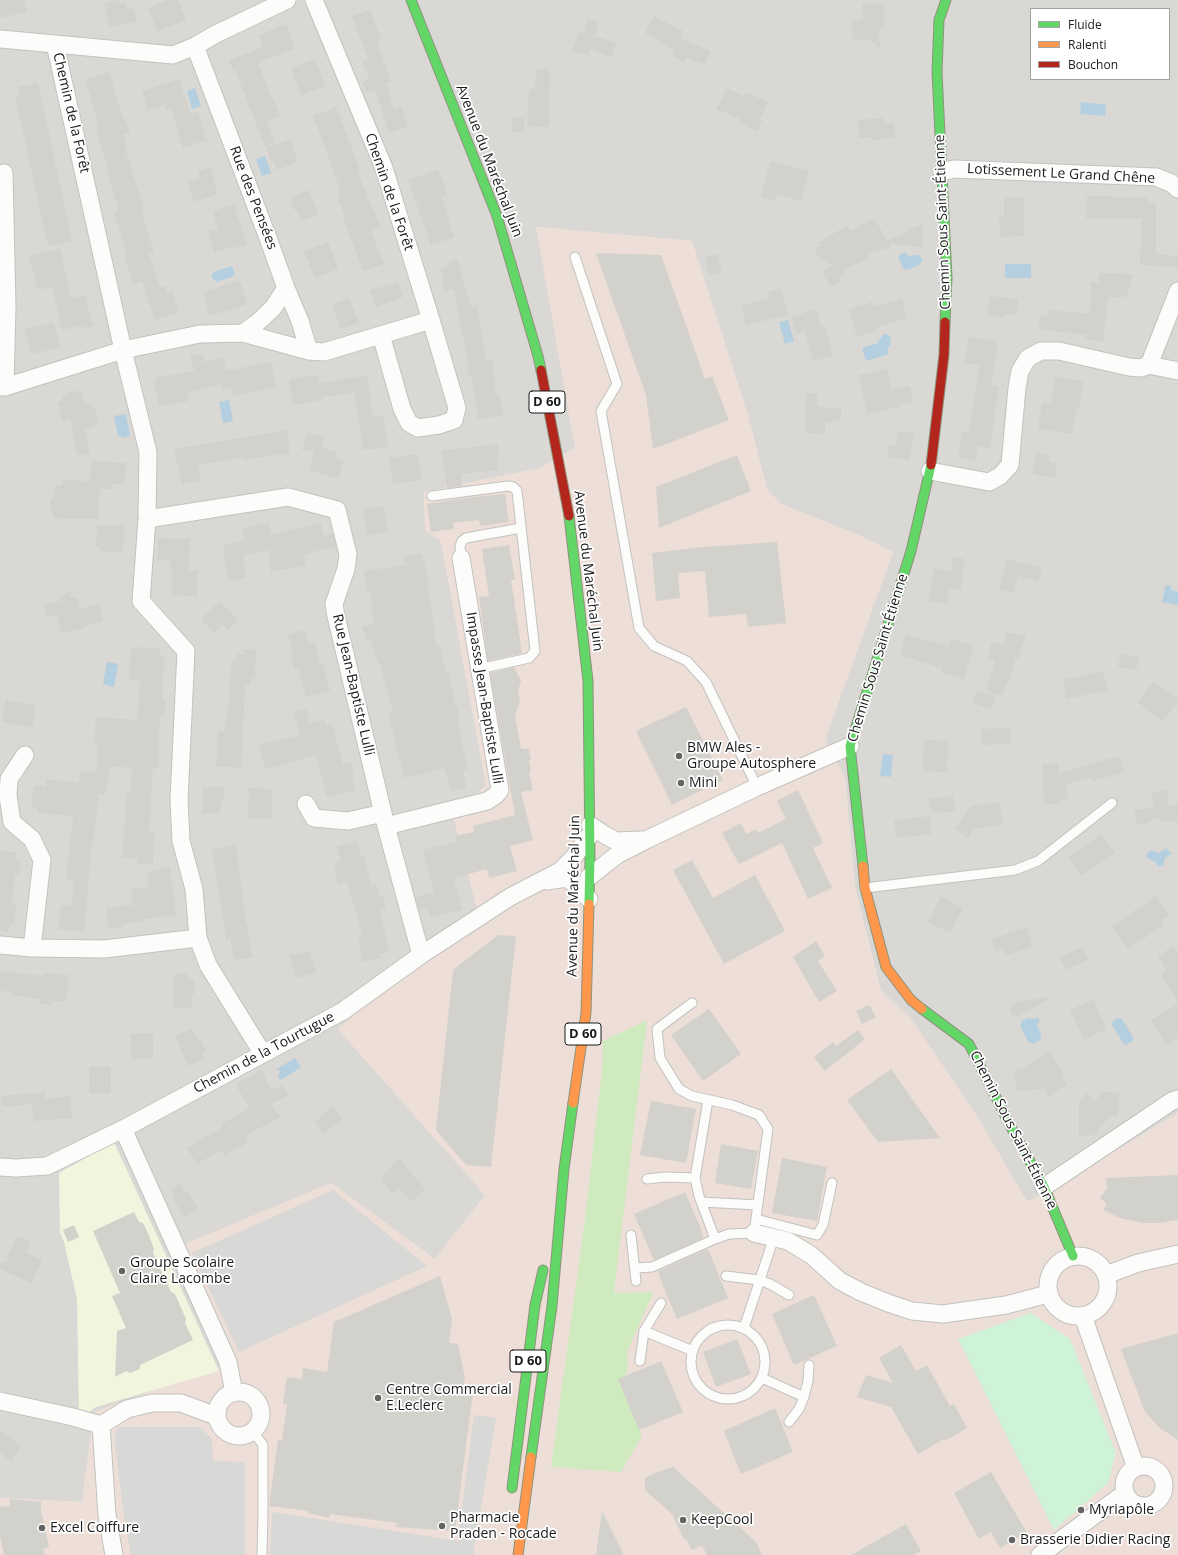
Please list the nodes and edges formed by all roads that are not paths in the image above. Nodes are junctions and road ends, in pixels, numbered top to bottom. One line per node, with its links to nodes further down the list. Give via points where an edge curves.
1 (287, 0): 7 (street, Chemin de la Forêt)
2 (314, 0): 14 (street, Chemin de la Forêt, via 384,168)
3 (411, 0): 34 (main road, Avenue du Maréchal Juin / D 60, via 497,216 538,356 569,517 588,680)
4 (946, 0): 8 (main road, Chemin Sous Saint-Étienne, via 939,20 937,72)
5 (0, 39): 6 (street)
6 (55, 44): 7 (street, Chemin de la Forêt, via 173,55); 17 (street, Chemin de la Forêt)
7 (195, 46): 12 (street, Rue des Pensées)
8 (942, 172): 10 (street, Lotissement Le Grand Chêne, via 954,169 1156,177 1171,182); 22 (main road, Chemin Sous Saint-Étienne, via 947,293 944,354)
9 (4, 173): 21 (street, via 7,307)
10 (1178, 189)
11 (575, 257): 30 (lane, via 617,384 601,411 639,628 654,646 687,661 706,682)
12 (286, 288): 15 (street, via 273,308 258,323); 18 (street, Rue des Pensées)
13 (1178, 291): 19 (street)
14 (432, 320): 16 (street); 16 (street, Chemin de la Forêt, via 457,408 454,420 439,425 418,428 409,423 402,409)
15 (243, 332): 17 (street, via 200,334); 18 (street)
16 (381, 335): 18 (street, via 324,352)
17 (123, 350): 21 (street); 24 (street, via 148,452)
18 (309, 351)
19 (1149, 365): 20 (street); 22 (street, via 1141,368 1129,367 1059,351 1041,351 1028,358 1020,371 1010,465 1000,476 989,482)
20 (1178, 371)
21 (2, 387)
22 (930, 471): 28 (main road, Chemin Sous Saint-Étienne, via 911,551)
23 (432, 496): 25 (lane, via 513,487 517,491)
24 (147, 519): 33 (street, Rue Jean-Baptiste Lulli, via 288,497 337,510 348,554 346,569 334,604); 40 (street, via 141,601 186,651 179,800 181,841 194,889)
25 (521, 528): 26 (lane, via 466,538 460,546); 27 (lane, via 535,651 529,658)
26 (461, 558): 27 (street, Impasse Jean-Baptiste Lulli)
27 (479, 669): 33 (street, Impasse Jean-Baptiste Lulli, via 500,790 487,801)
28 (850, 746): 30 (street); 37 (main road, Chemin Sous Saint-Étienne)
29 (26, 755): 42 (street, via 9,779 8,796 12,822 32,839 42,860)
30 (757, 787): 35 (street)
31 (306, 804): 33 (street, via 314,818 348,821)
32 (1112, 804): 37 (lane, via 1038,861 1015,870)
33 (385, 819): 43 (street, Rue Jean-Baptiste Lulli)
34 (590, 830): 35 (street, via 616,840); 36 (main road, Avenue du Maréchal Juin / D 60); 38 (street, Chemin de la Tourtugue, via 574,858 560,871)
35 (646, 840): 36 (street, via 617,855)
36 (590, 877): 39 (main road, Avenue du Maréchal Juin / D 60)
37 (865, 888): 54 (main road, Chemin Sous Saint-Étienne, via 886,967 911,1000 969,1044)
38 (510, 897): 39 (street, Chemin de la Tourtugue, via 543,882 566,878); 43 (street, Chemin de la Tourtugue)
39 (589, 898): 50 (main road, Avenue du Maréchal Juin / D 60, via 586,1013)
40 (198, 938): 42 (street, via 104,949); 45 (street, via 208,966)
41 (0, 945): 42 (street)
42 (32, 948)
43 (421, 955): 45 (street, Chemin de la Tourtugue, via 343,1011)
44 (692, 1003): 47 (lane, via 657,1029 660,1058 679,1089)
45 (263, 1054): 48 (street, Chemin de la Tourtugue)
46 (1178, 1099): 54 (street)
47 (708, 1100): 51 (lane); 56 (lane, via 759,1115 768,1129)
48 (123, 1129): 49 (street, Chemin de la Tourtugue, via 47,1166); 80 (street, via 228,1362)
49 (0, 1167)
50 (564, 1169): 61 (main road, Avenue du Maréchal Juin / D 60); 93 (main road, Avenue du Maréchal Juin / D 60, via 552,1306)
51 (695, 1178): 52 (lane, via 665,1177); 55 (lane)
52 (647, 1180)
53 (832, 1183): 57 (lane, via 824,1225 817,1235)
54 (1044, 1187): 63 (main road, Chemin Sous Saint-Étienne)
55 (701, 1202): 56 (lane); 60 (lane)
56 (758, 1205): 57 (lane)
57 (755, 1226): 59 (street); 60 (lane)
58 (631, 1235): 65 (lane)
59 (774, 1237): 68 (lane); 70 (street, via 801,1248 840,1281 861,1292 912,1311 943,1314 1006,1305)
60 (715, 1239): 65 (lane, via 652,1267)
61 (548, 1245)
62 (1178, 1254): 66 (street, via 1138,1263)
63 (1073, 1256): 66 (street, via 1093,1259); 70 (street, via 1055,1265 1047,1284)
64 (545, 1260): 90 (main road, D 60, via 535,1305)
65 (635, 1268): 69 (lane)
66 (1106, 1275): 73 (street, via 1108,1285 1101,1305)
67 (726, 1276): 68 (lane)
68 (759, 1280): 71 (lane); 74 (lane)
69 (636, 1281)
70 (1048, 1294): 73 (street, via 1058,1309 1074,1316)
71 (789, 1295)
72 (661, 1303): 75 (lane)
73 (1083, 1316): 87 (street)
74 (744, 1328): 76 (lane, via 726,1325 709,1330 696,1343); 79 (lane, via 762,1347 765,1365)
75 (644, 1331): 76 (lane); 77 (lane)
76 (693, 1351): 79 (lane, via 691,1364 694,1377 699,1385 713,1396 722,1399 739,1398 754,1389)
77 (640, 1361)
78 (809, 1365): 81 (lane)
79 (762, 1378): 81 (lane)
80 (234, 1393): 83 (street, via 222,1400 217,1407); 86 (street, via 250,1395 258,1402 261,1412 260,1423)
81 (804, 1397): 84 (lane)
82 (0, 1401): 85 (street, via 73,1416)
83 (216, 1416): 85 (street, via 181,1403 152,1403 127,1409); 86 (street, via 219,1426 235,1437)
84 (789, 1422)
85 (101, 1425): 91 (street, via 107,1515)
86 (253, 1432): 92 (lane, via 263,1445)
87 (1136, 1468): 88 (street, via 1152,1468); 89 (street, via 1127,1476)
88 (1171, 1482): 89 (street, via 1152,1504 1139,1506)
89 (1125, 1493): 94 (street)
90 (510, 1500)
91 (114, 1555)
92 (262, 1555)
93 (518, 1555)
94 (1040, 1555)

